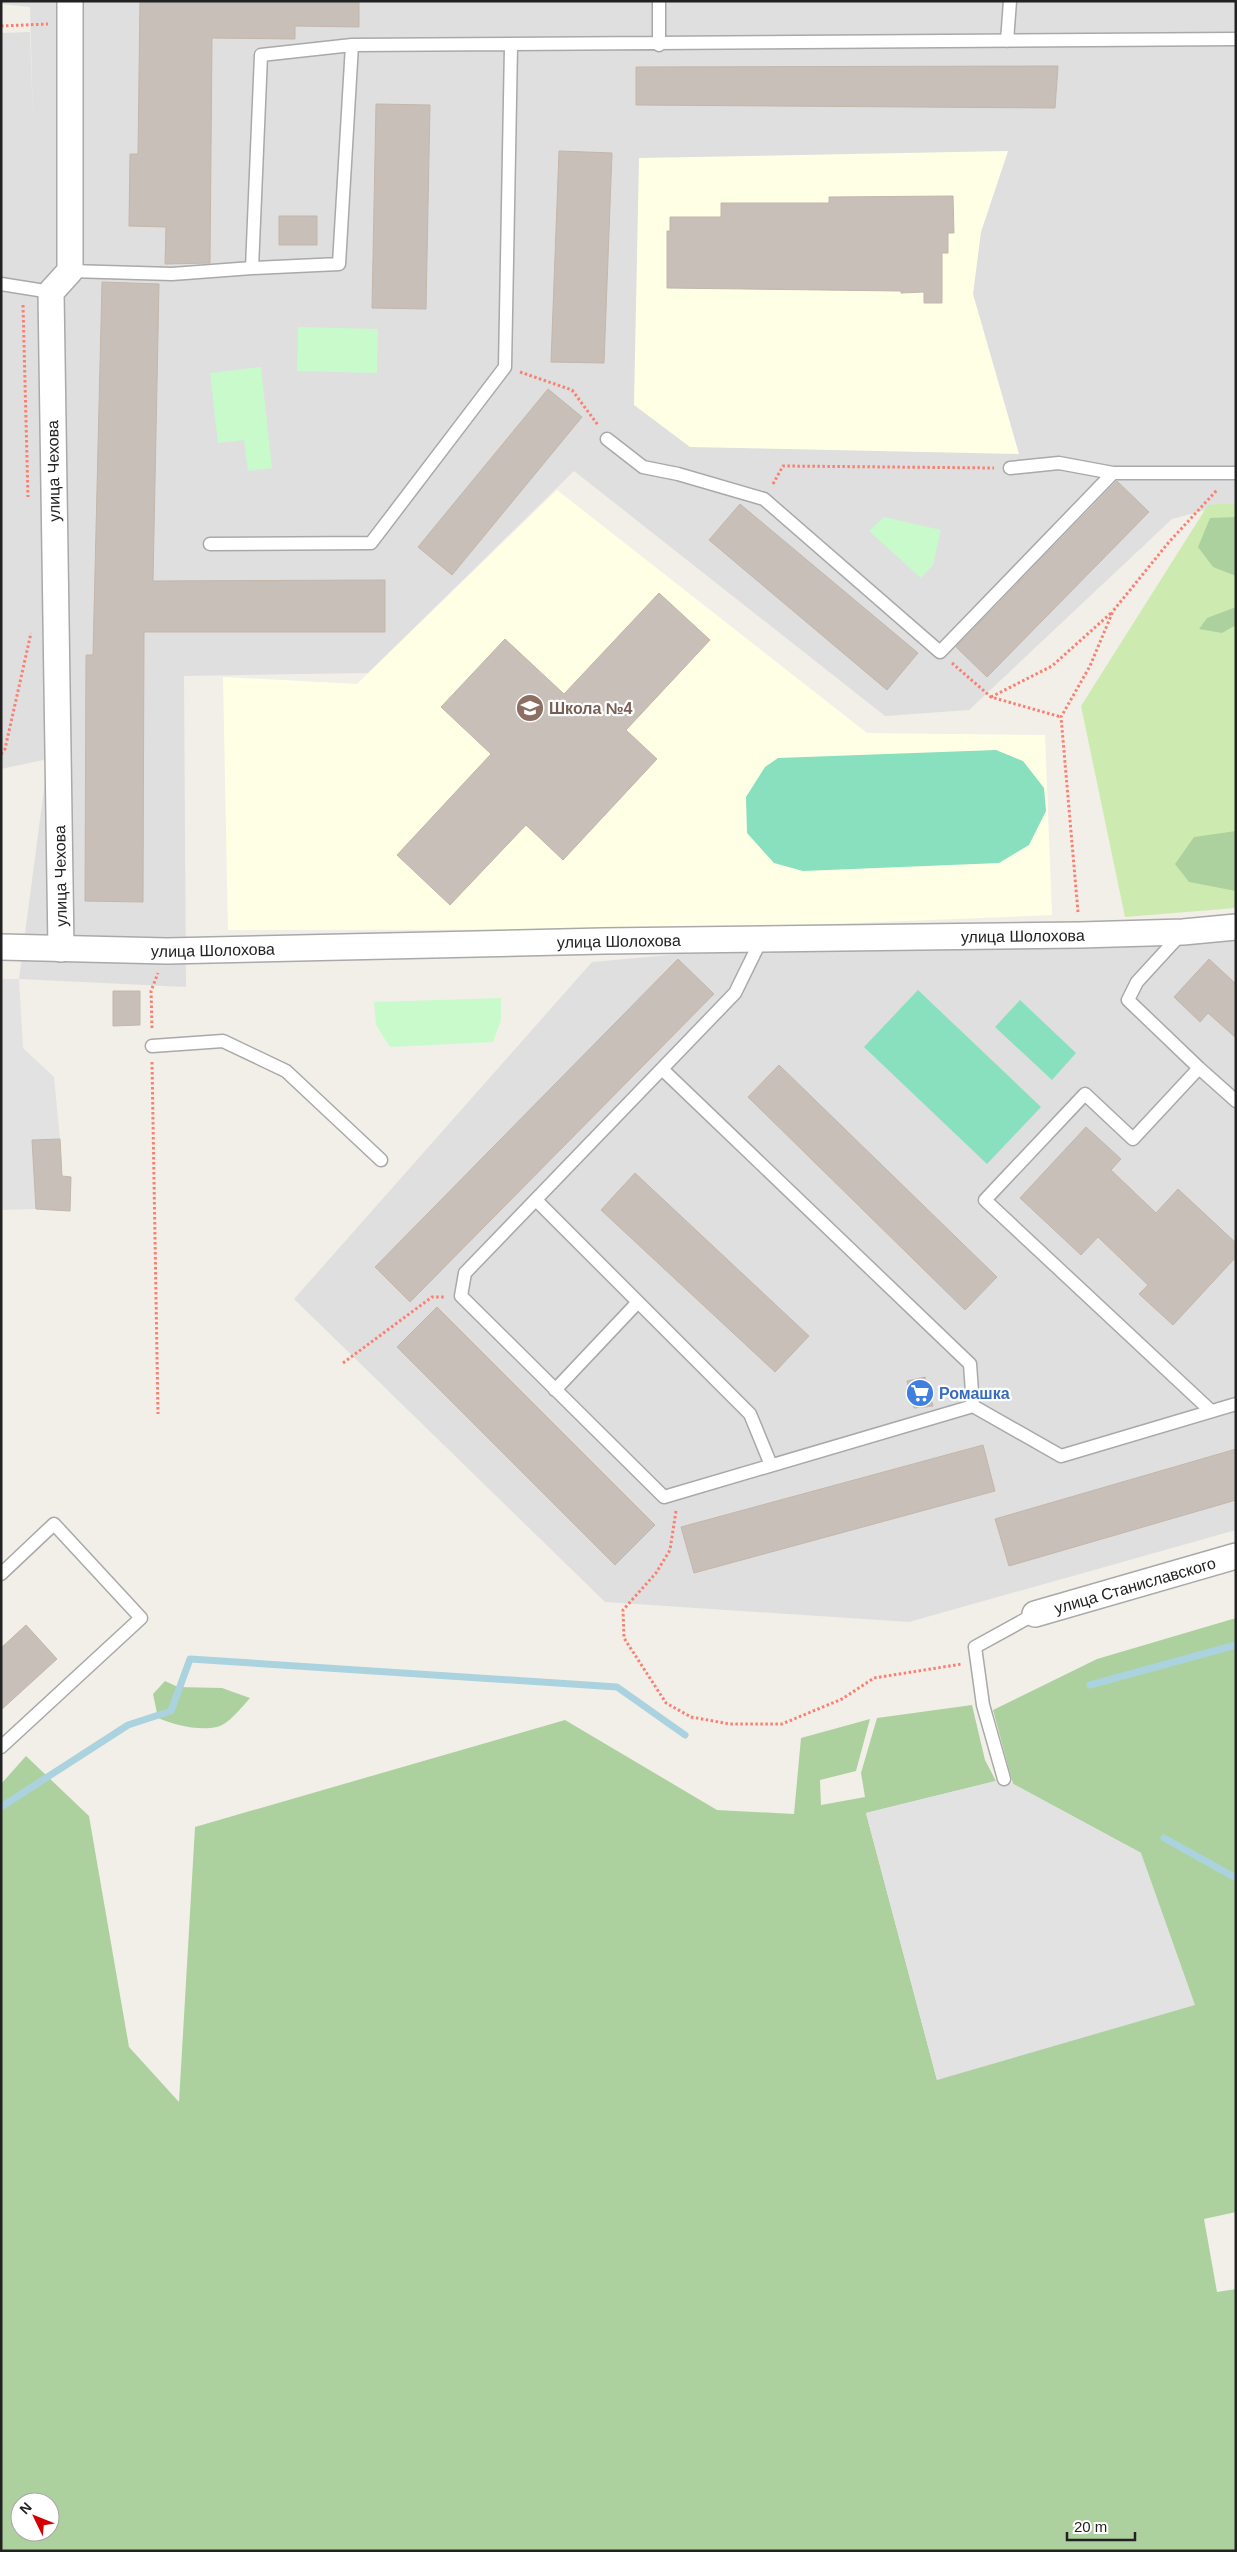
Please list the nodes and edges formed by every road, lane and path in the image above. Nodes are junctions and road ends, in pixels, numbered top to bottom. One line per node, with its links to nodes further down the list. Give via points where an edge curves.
1 (70, 1): 12 (street)
2 (659, 1): 8 (lane)
3 (1010, 1): 7 (lane)
4 (47, 24): 5 (path)
5 (1, 26)
6 (1236, 39): 7 (lane)
7 (1008, 41): 8 (lane)
8 (659, 44): 10 (lane)
9 (352, 45): 10 (lane); 11 (lane, via 261,56); 11 (lane, via 339,264)
10 (511, 46): 16 (lane)
11 (252, 268): 12 (lane, via 172,274)
12 (70, 271): 15 (street)
13 (1, 284): 14 (lane)
14 (23, 287): 15 (lane); 22 (path)
15 (51, 292): 35 (street, улица Чехова)
16 (505, 367): 17 (path, via 572,390); 23 (lane, via 370,543)
17 (608, 439): 21 (lane, via 643,467)
18 (1010, 468): 19 (lane, via 1059,463); 21 (path, via 783,466)
19 (1113, 473): 20 (lane); 26 (lane)
20 (1234, 473): 24 (path, via 1169,542)
21 (764, 499): 26 (lane)
22 (28, 504)
23 (210, 544)
24 (1113, 611): 27 (path, via 1052,666); 28 (path, via 1090,666)
25 (31, 631): 29 (path, via 6,750)
26 (940, 652): 27 (path)
27 (991, 698): 28 (path)
28 (1060, 717): 30 (path)
29 (1, 754)
30 (1078, 918)
31 (1236, 927): 32 (street, улица Шолохова)
32 (1183, 932): 33 (street, улица Шолохова); 38 (lane, via 1137,982 1128,1000)
33 (761, 940): 36 (street, улица Шолохова); 39 (lane, via 735,993)
34 (1, 947): 35 (street, улица Шолохова)
35 (61, 948): 36 (street, улица Шолохова)
36 (167, 951): 37 (path, via 151,991)
37 (152, 1046): 41 (lane, via 222,1041 286,1071); 50 (path)
38 (1199, 1068): 40 (lane); 49 (lane, via 1133,1139 1085,1094 985,1200)
39 (662, 1069): 42 (lane); 48 (lane, via 970,1364)
40 (1236, 1101)
41 (382, 1160)
42 (536, 1200): 43 (lane, via 465,1273); 44 (lane)
43 (461, 1296): 45 (path, via 432,1297); 46 (lane)
44 (638, 1302): 46 (lane); 51 (lane, via 750,1414)
45 (343, 1363)
46 (555, 1390): 52 (lane, via 664,1497)
47 (1236, 1404): 49 (lane)
48 (973, 1406): 49 (lane, via 1061,1456); 51 (lane)
49 (1211, 1411)
50 (158, 1414)
51 (771, 1465): 52 (lane)
52 (679, 1493): 56 (path, via 670,1550 656,1573 623,1610 624,1638 666,1703 692,1717 730,1724 782,1724 842,1698 874,1678)
53 (1236, 1556): 55 (street, улица Станиславского)
54 (1, 1574): 57 (lane, via 54,1524 141,1618)
55 (1035, 1614): 56 (lane, via 975,1647)
56 (977, 1661): 58 (lane, via 983,1705)
57 (1, 1747)
58 (1004, 1779)

